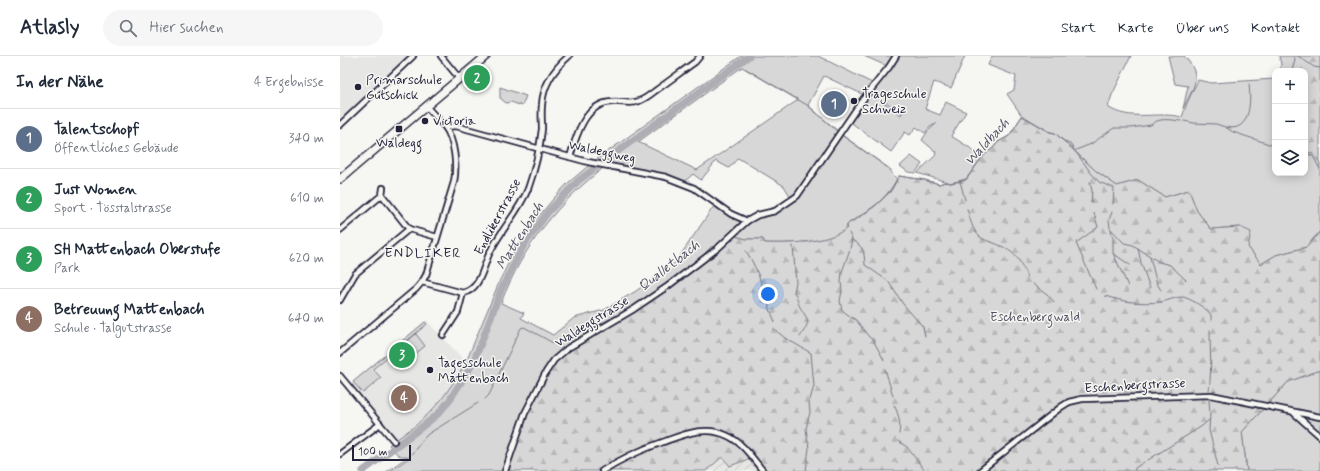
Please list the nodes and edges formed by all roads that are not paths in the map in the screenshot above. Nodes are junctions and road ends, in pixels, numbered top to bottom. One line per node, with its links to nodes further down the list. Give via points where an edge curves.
1 (413, 56): 9 (street)
2 (441, 56): 7 (street)
3 (486, 56): 7 (main road)
4 (569, 56): 11 (street, Endlikerstrasse, via 551,75 546,87)
5 (700, 56): 12 (street, via 641,101 630,104 611,102 596,107 581,127)
6 (896, 56): 16 (street, Waldeggstrasse, via 797,196 775,211)
7 (459, 78): 8 (main road)
8 (426, 106): 10 (street); 13 (main road)
9 (340, 126)
10 (445, 128): 11 (street, Waldeggweg, via 456,126); 19 (street, via 453,146 456,168)
11 (538, 148): 12 (street, Waldeggweg); 21 (street, Endlikerstrasse, via 532,176 523,198 496,240 477,284)
12 (570, 157): 16 (street, Waldeggweg, via 656,174 683,183 733,216)
13 (340, 179)
14 (383, 188): 15 (street)
15 (382, 195): 17 (street); 18 (street)
16 (747, 221): 32 (street, Waldeggstrasse, via 718,248 668,286 554,360 525,413)
17 (409, 229): 19 (street); 22 (street, via 355,274)
18 (340, 230)
19 (437, 237): 20 (street)
20 (422, 282): 21 (street); 24 (street)
21 (463, 293): 23 (street, via 458,312)
22 (340, 300)
23 (443, 334)
24 (340, 353)
25 (340, 376): 28 (street)
26 (1289, 411): 27 (street, Eschenbergstrasse); 29 (street, Eschenbergstrasse); 35 (street, Eschenbergstrasse, via 1211,395 1078,400 1059,409)
27 (1320, 417)
28 (380, 424): 30 (street); 31 (street)
29 (1320, 436)
30 (394, 442)
31 (340, 454)
32 (505, 471)
33 (602, 471): 34 (street, via 634,453 685,433 706,430 732,438)
34 (763, 471)
35 (980, 471)

